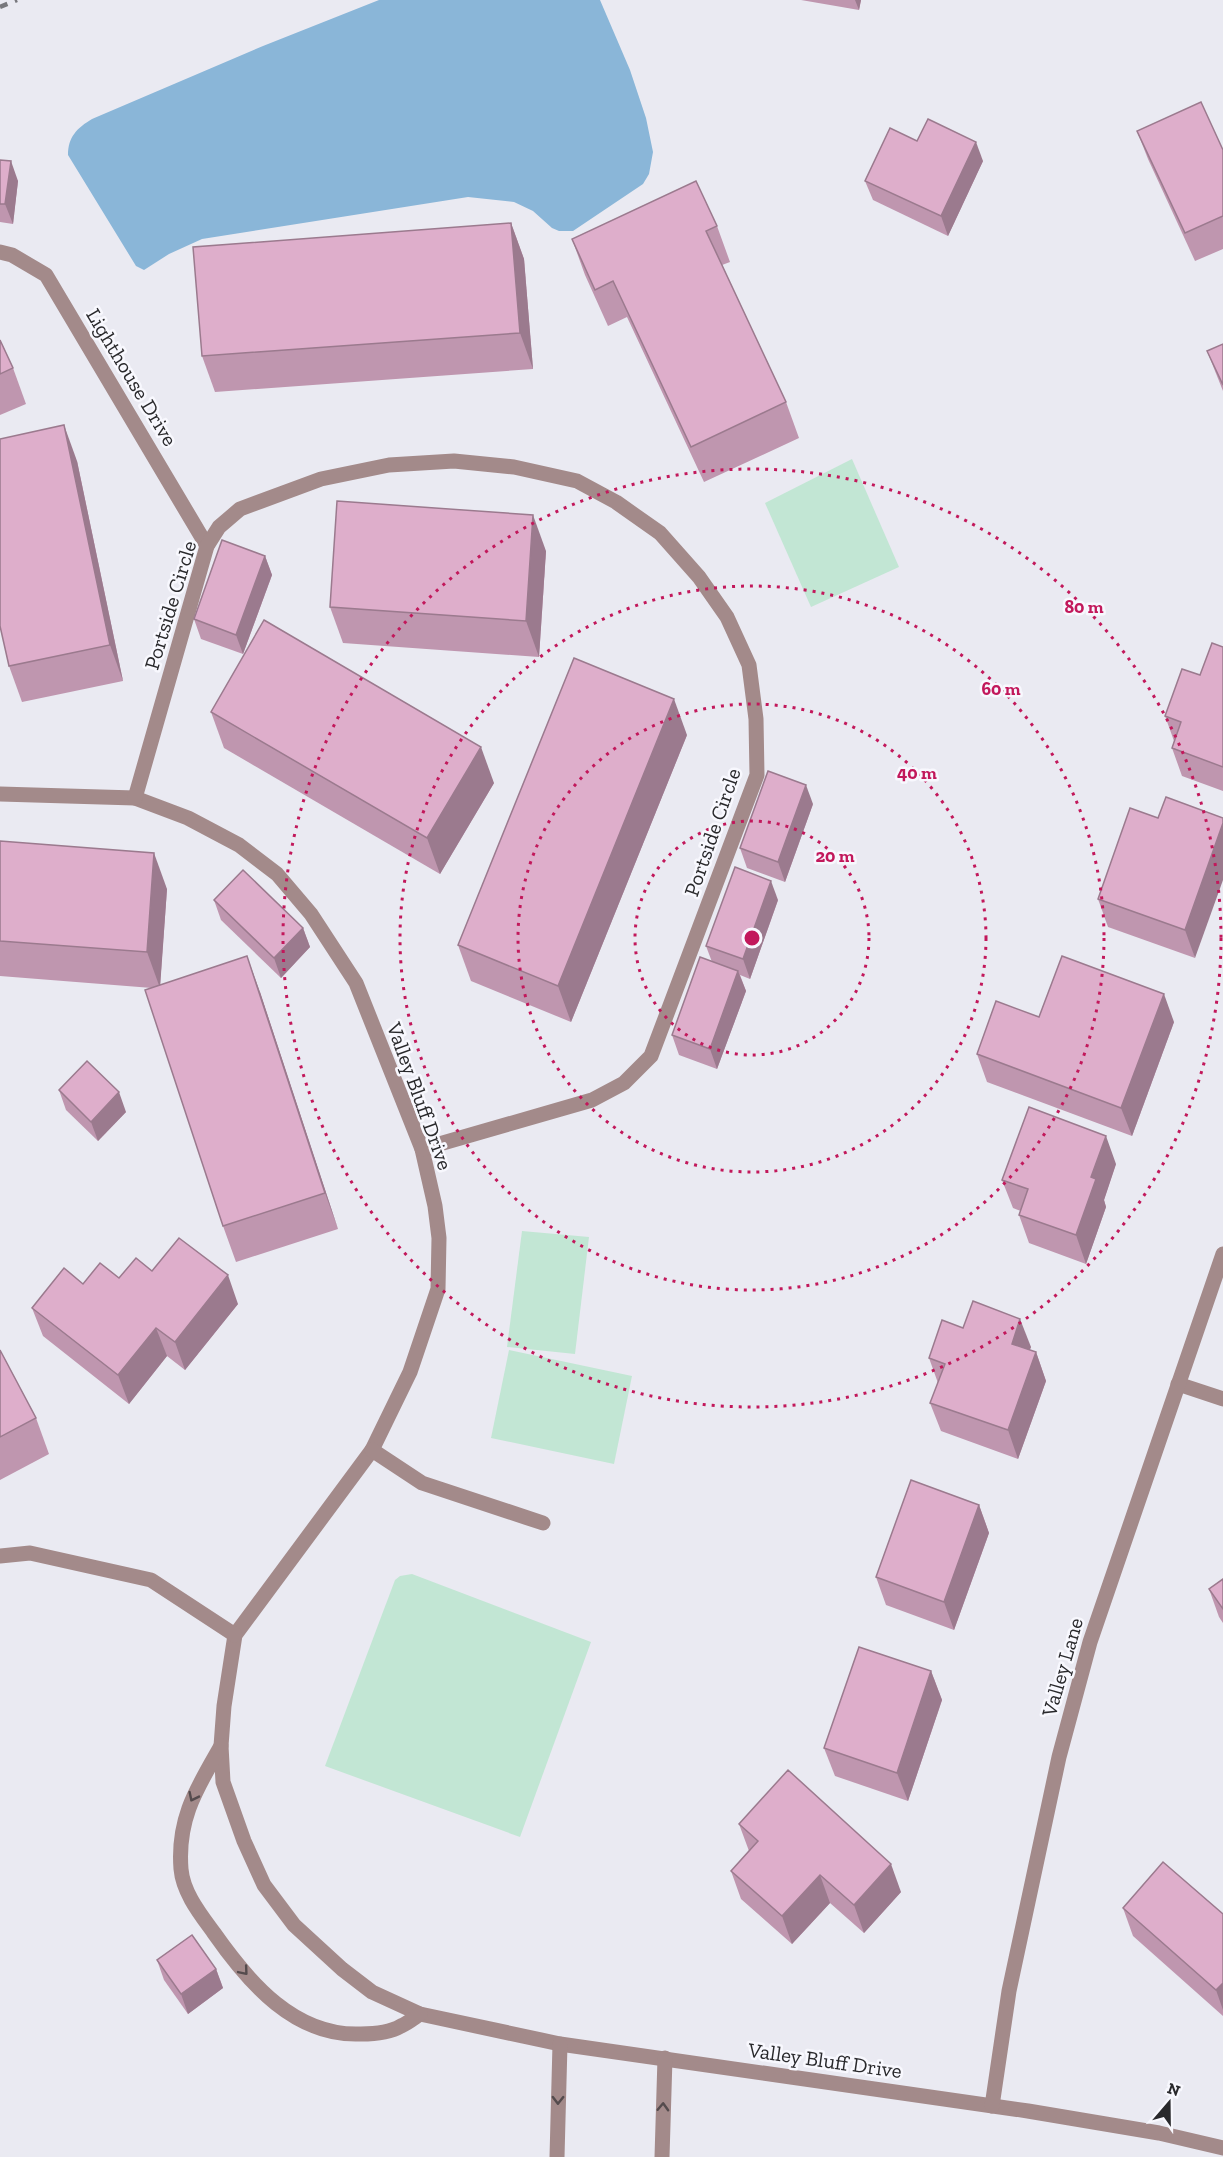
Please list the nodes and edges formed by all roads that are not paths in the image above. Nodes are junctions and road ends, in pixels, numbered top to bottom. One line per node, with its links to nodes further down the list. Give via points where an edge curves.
1 (0, 252): 2 (street, Lighthouse Drive, via 46,275)
2 (207, 546): 4 (street, Portside Circle); 5 (street, Portside Circle, via 219,527 240,509 321,479 389,465 454,460 514,467 577,481 660,533 699,577 727,617 749,665 756,719 757,775 651,1056 624,1083 592,1100)
3 (0, 794): 4 (street, Valley Bluff Drive)
4 (135, 798): 5 (street, Valley Bluff Drive, via 188,818 239,845 277,874 311,914 356,983)
5 (422, 1149): 9 (street, Valley Bluff Drive, via 440,1238 438,1289 410,1372)
6 (1223, 1254): 7 (street, Valley Lane)
7 (1178, 1384): 8 (street); 17 (street, Valley Lane, via 1090,1642 1059,1757 1009,1991)
8 (1223, 1399)
9 (372, 1450): 10 (street, via 422,1483); 12 (street, Valley Bluff Drive)
10 (543, 1523)
11 (0, 1556): 12 (street, via 30,1553 151,1580)
12 (235, 1635): 13 (street, Valley Bluff Drive)
13 (221, 1746): 14 (street, Valley Bluff Drive, via 222,1782 244,1842 264,1884 294,1925 372,1992); 14 (street, Valley Bluff Drive, one-way to 14, via 187,1809 181,1840 181,1872 193,1904 220,1943 256,1986 284,2011 314,2028 345,2035 378,2034 400,2027)
14 (420, 2014): 15 (street, Valley Bluff Drive)
15 (560, 2043): 16 (street, Valley Bluff Drive); 19 (street, one-way to 19)
16 (665, 2058): 17 (street, Valley Bluff Drive); 20 (street, one-way to 16)
17 (992, 2106): 18 (street, Valley Bluff Drive, via 1159,2133)
18 (1223, 2148)
19 (557, 2157)
20 (662, 2157)

